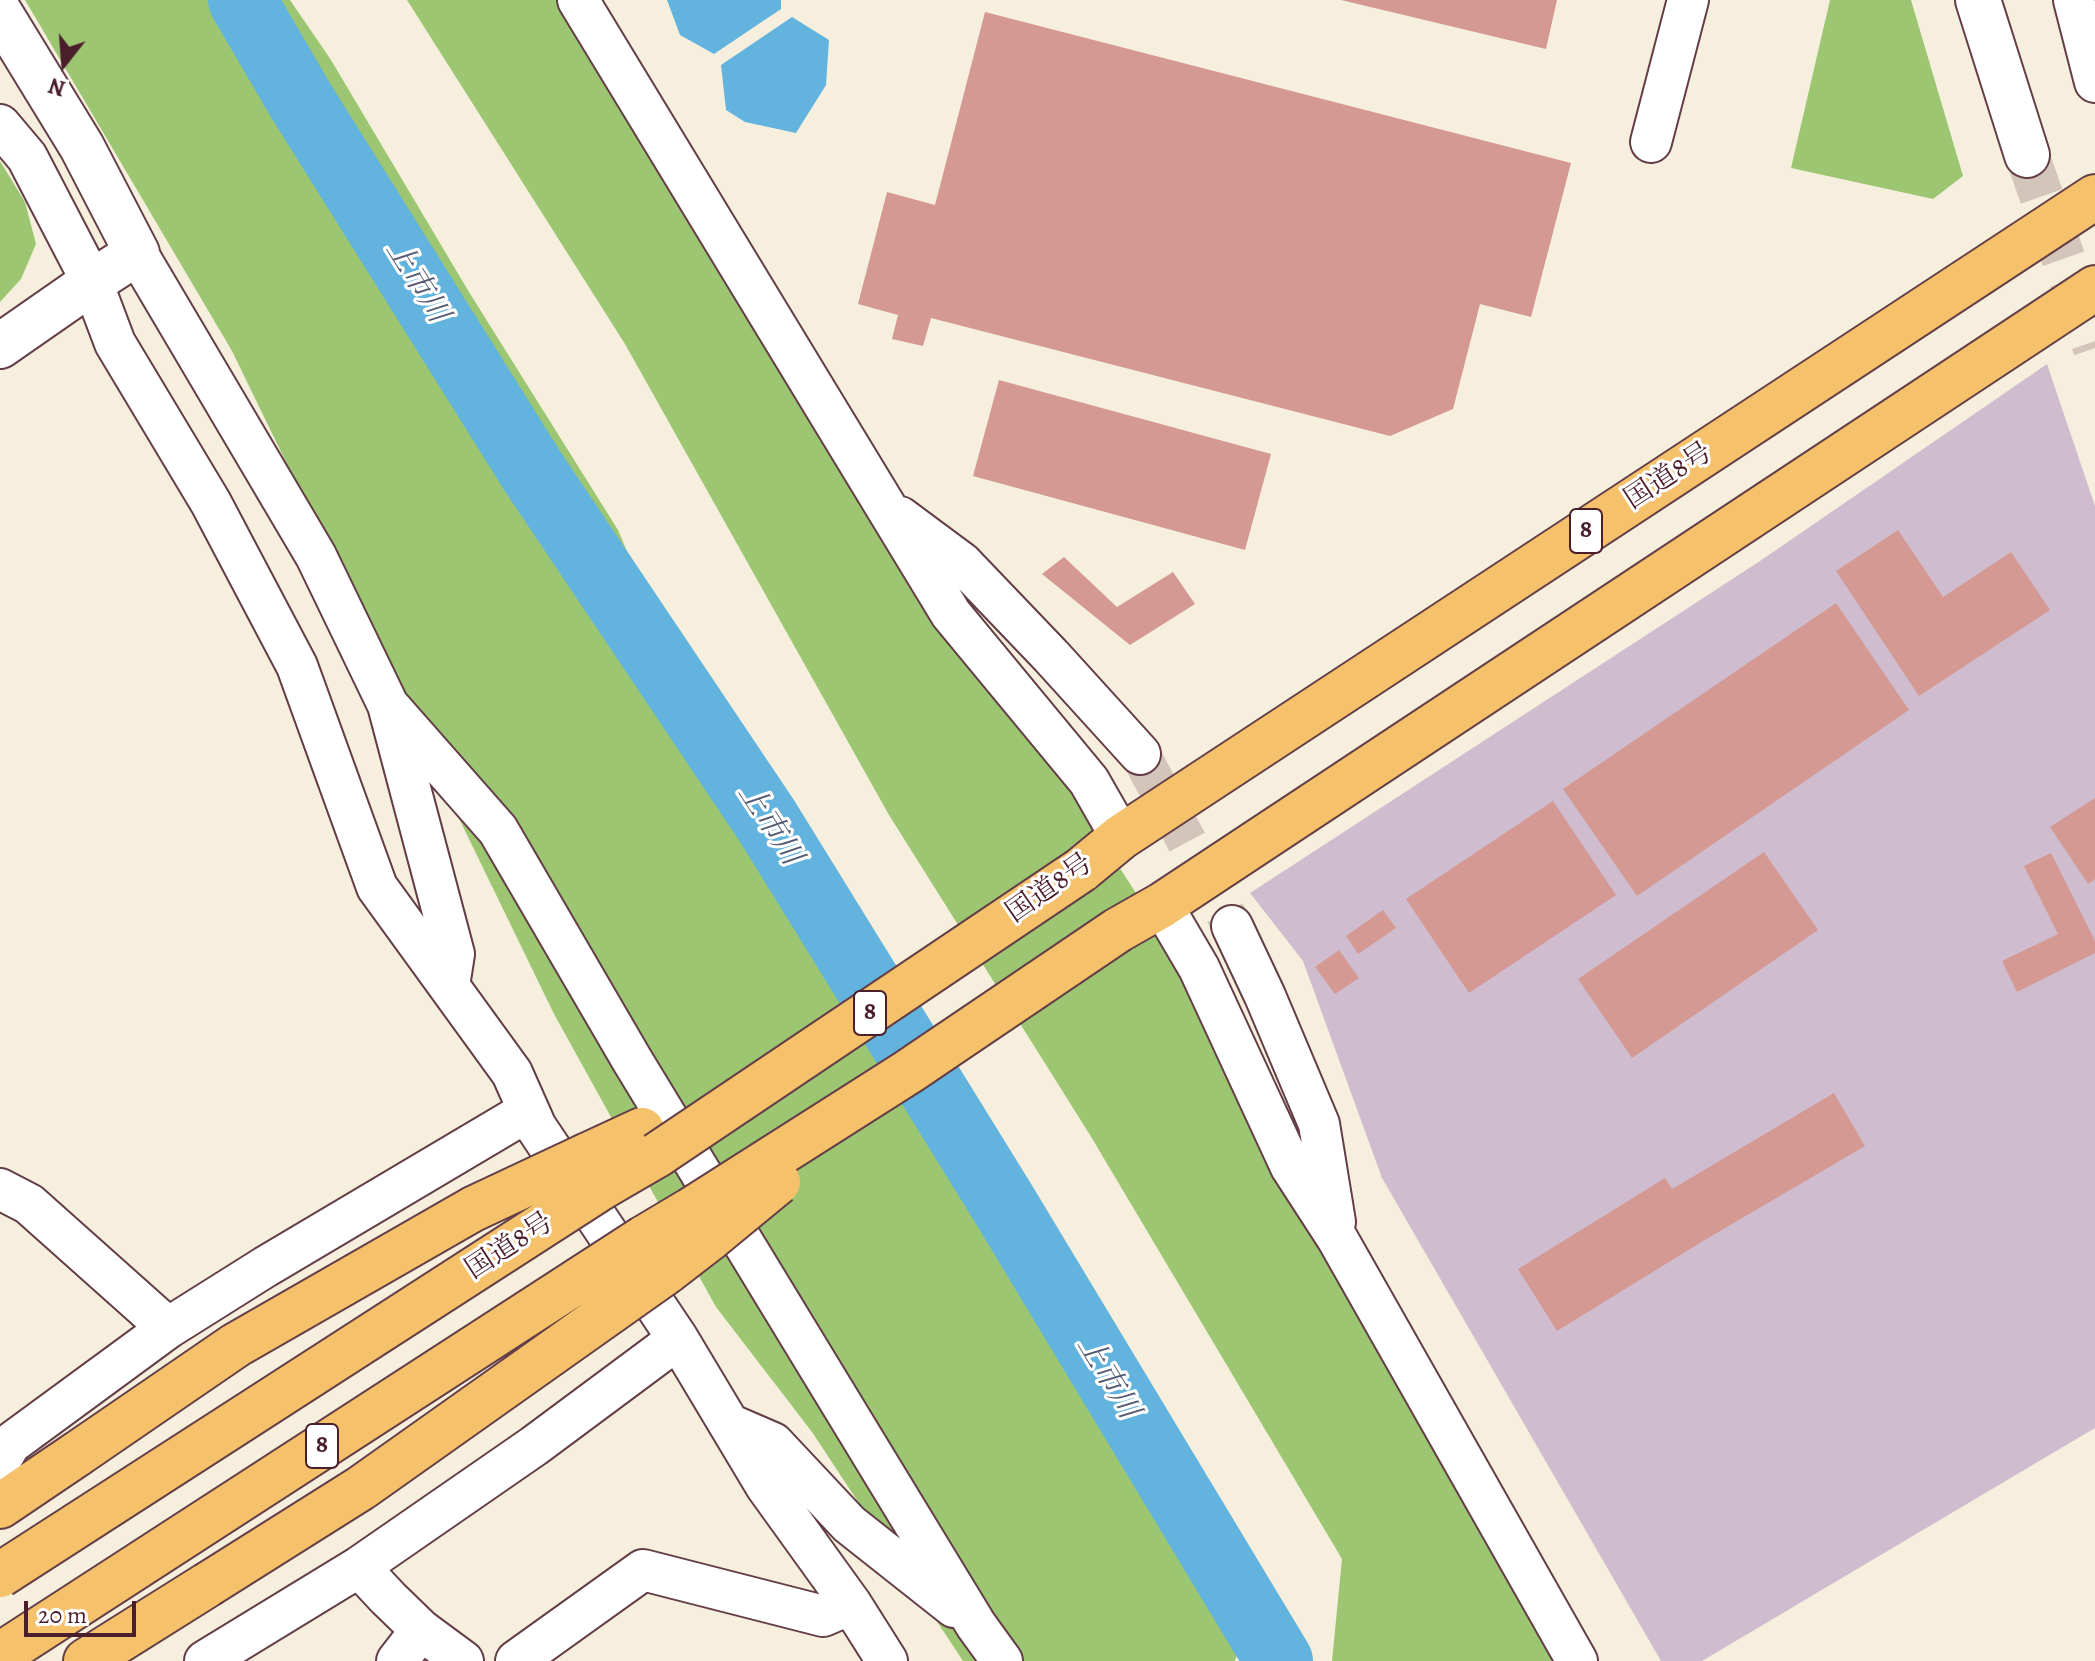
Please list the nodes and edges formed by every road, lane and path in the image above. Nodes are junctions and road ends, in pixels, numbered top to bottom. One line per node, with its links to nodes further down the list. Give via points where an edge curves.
1 (578, 0): 15 (street)
2 (1688, 0): 8 (street)
3 (1978, 0): 9 (street)
4 (2074, 0): 6 (street)
5 (0, 13): 11 (street, via 82,147)
6 (2095, 82)
7 (0, 125): 12 (street, via 27,157)
8 (1651, 142)
9 (2027, 155)
10 (2095, 197): 18 (highway, 国道8号 / 8)
11 (137, 253): 12 (street); 16 (street, via 316,556)
12 (92, 282): 14 (street); 21 (street, via 115,343 211,503 297,666 377,887)
13 (2095, 288): 19 (highway, 8)
14 (0, 346)
15 (884, 505): 17 (street, via 962,563); 18 (street, via 951,614 1089,781)
16 (388, 705): 21 (street, via 454,954); 35 (street, via 498,830)
17 (1140, 754)
18 (1121, 837): 23 (highway, 国道8号 / 8, bridge, via 1081,870 871,1012)
19 (1162, 905): 25 (street, via 1199,968 1291,1167); 26 (highway, 8, bridge, via 908,1072)
20 (1232, 926): 25 (street, via 1319,1124)
21 (449, 986): 22 (street, via 512,1073)
22 (528, 1111): 27 (street); 28 (street)
23 (595, 1171): 31 (highway, 8, bridge, via 473,1209 236,1345); 33 (highway, 国道8号 / 8, bridge)
24 (0, 1189): 27 (street, via 29,1204)
25 (1337, 1238): 45 (street)
26 (655, 1255): 37 (highway, 8, bridge); 38 (highway, 8, bridge, via 361,1488 207,1585)
27 (168, 1328): 30 (street, via 10,1444)
28 (678, 1339): 29 (street); 32 (street)
29 (729, 1424): 34 (street, via 766,1486); 35 (street, via 773,1443 849,1524)
30 (0, 1461)
31 (0, 1506)
32 (359, 1567): 36 (street); 39 (street)
33 (0, 1575)
34 (851, 1604): 42 (street, via 823,1616 643,1570); 43 (street)
35 (976, 1625): 44 (street)
36 (421, 1630): 40 (street); 41 (street)
37 (0, 1655)
38 (110, 1656)
39 (205, 1661)
40 (397, 1661)
41 (463, 1661)
42 (516, 1661)
43 (887, 1661)
44 (1002, 1661)
45 (1577, 1661)

